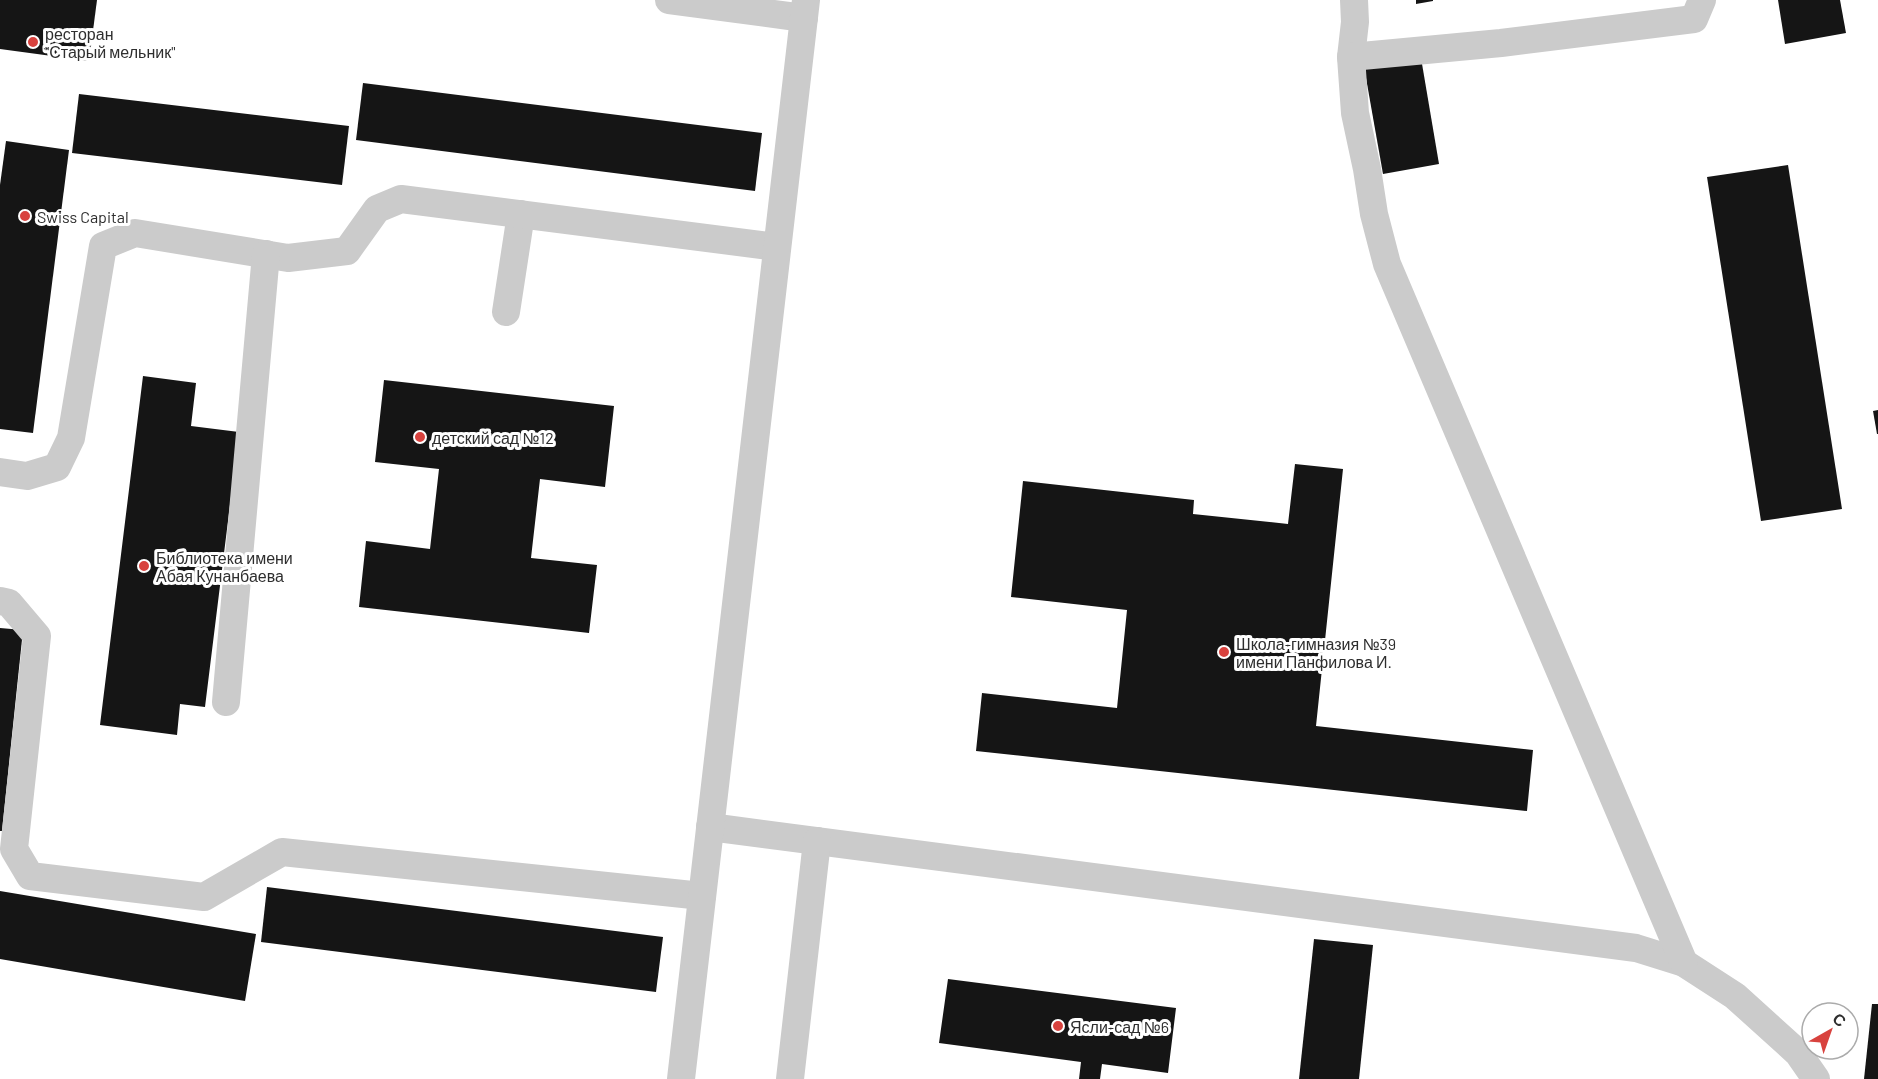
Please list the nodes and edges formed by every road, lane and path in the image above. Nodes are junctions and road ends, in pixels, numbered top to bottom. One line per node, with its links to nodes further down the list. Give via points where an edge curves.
1 (669, 0): 4 (lane)
2 (1354, 0): 5 (lane)
3 (1702, 0): 5 (lane, via 1695,20)
4 (805, 9): 7 (lane)
5 (1351, 57): 16 (lane, via 1355,113 1387,264)
6 (522, 214): 7 (lane); 8 (lane, via 401,199 377,209 347,251 288,258); 9 (lane)
7 (777, 247): 13 (lane)
8 (266, 254): 10 (lane, via 135,232 104,246 71,438 57,467 27,476); 12 (lane)
9 (506, 312)
10 (0, 472)
11 (0, 602): 15 (lane, via 9,603 37,636 14,849 30,876 204,897 282,852)
12 (226, 702)
13 (710, 827): 14 (lane); 15 (lane)
14 (817, 841): 16 (lane, via 1636,948); 18 (lane)
15 (702, 896): 17 (lane)
16 (1684, 963): 19 (lane, via 1735,996 1798,1053)
17 (681, 1079)
18 (790, 1079)
19 (1816, 1079)

